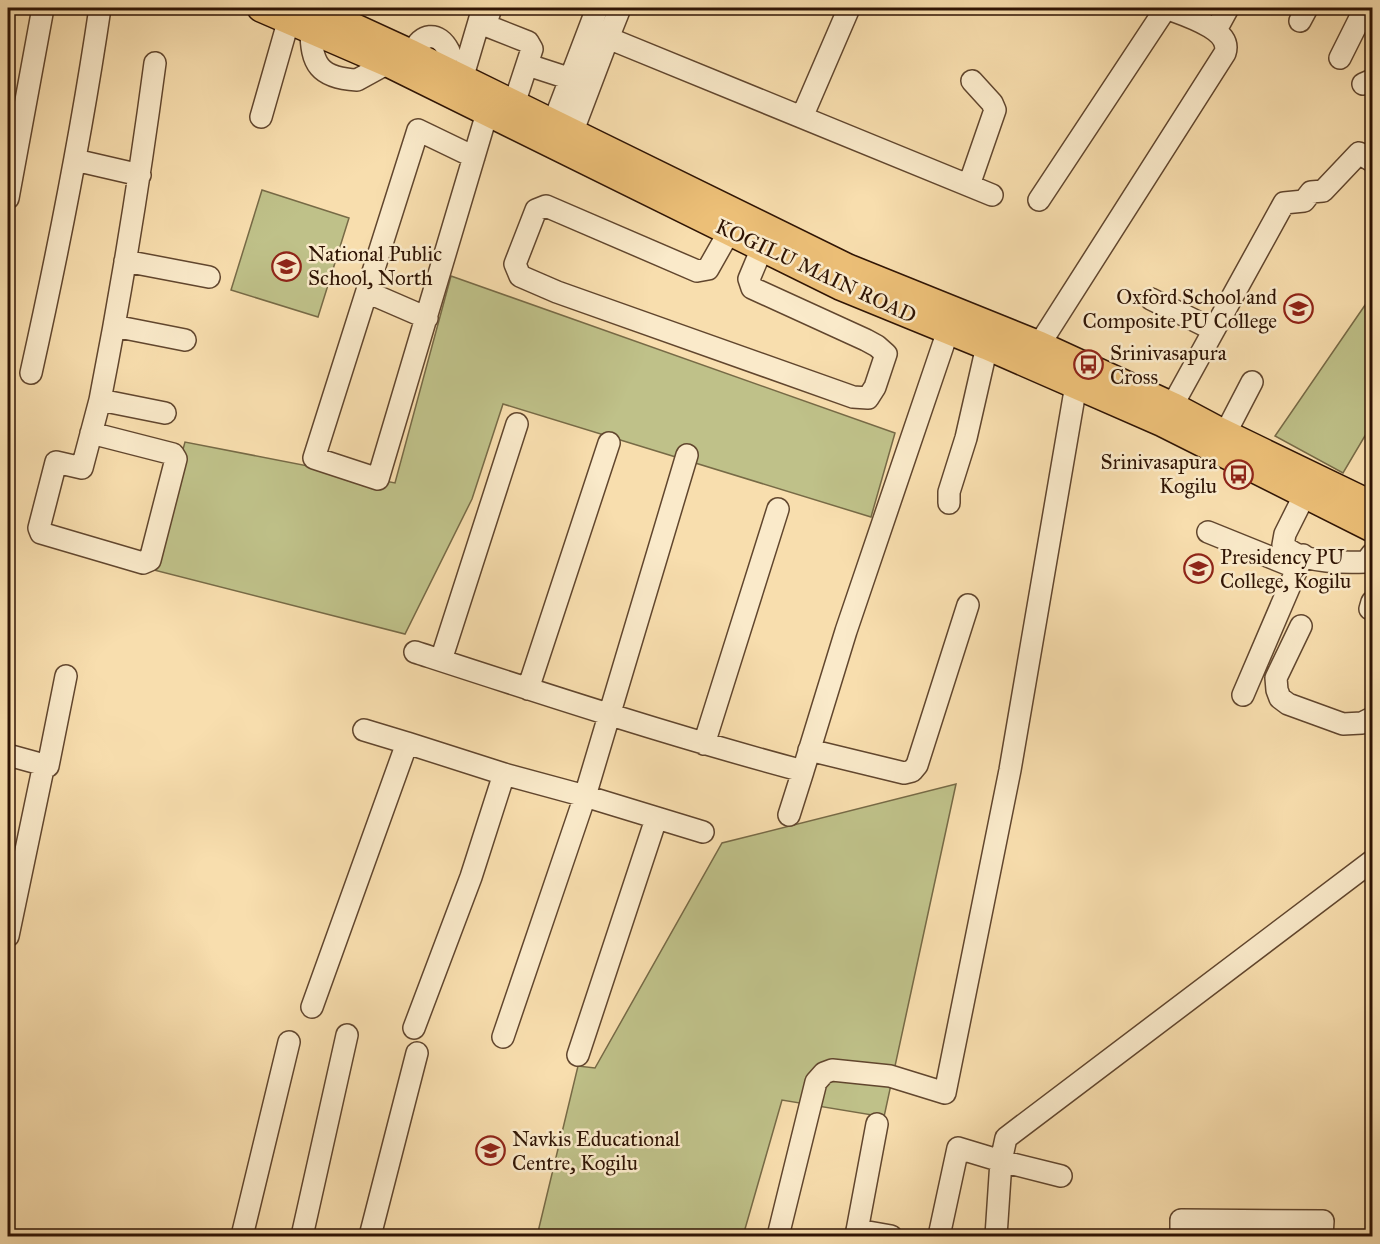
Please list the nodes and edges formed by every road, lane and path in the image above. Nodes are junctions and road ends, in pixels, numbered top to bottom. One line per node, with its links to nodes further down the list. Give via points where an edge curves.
1 (43, 8): 32 (street)
2 (100, 8): 27 (street)
3 (483, 8): 18 (street)
4 (491, 8): 17 (street, via 487,20 490,27 528,42 532,49)
5 (621, 8): 13 (street)
6 (849, 8): 24 (street)
7 (1166, 8): 12 (street); 33 (street)
8 (1228, 8): 12 (street)
9 (1365, 8): 15 (street)
10 (597, 11): 19 (street)
11 (284, 13): 14 (main road, KOGILU MAIN ROAD); 23 (street)
12 (1216, 30): 45 (street, via 1225,39 1225,53)
13 (608, 38): 24 (street); 25 (street)
14 (400, 58): 18 (main road, KOGILU MAIN ROAD); 22 (main road, KOGILU MAIN ROAD)
15 (1340, 58)
16 (155, 63): 29 (street)
17 (528, 65): 19 (street); 21 (street)
18 (452, 73): 21 (main road, KOGILU MAIN ROAD)
19 (571, 79): 25 (street)
20 (972, 81): 30 (street, via 995,110)
21 (514, 104): 25 (main road, KOGILU MAIN ROAD)
22 (487, 112): 26 (street); 34 (main road, KOGILU MAIN ROAD)
23 (261, 117)
24 (802, 117): 30 (street)
25 (563, 129): 41 (main road, KOGILU MAIN ROAD)
26 (474, 157): 38 (street, via 418,130); 40 (street)
27 (75, 160): 29 (street); 47 (street)
28 (1372, 161): 43 (street, via 1359,153 1323,191 1311,192 1304,201 1284,203)
29 (140, 176): 36 (street)
30 (969, 185): 31 (street)
31 (992, 195)
32 (8, 198)
33 (1039, 200)
34 (729, 232): 35 (main road, KOGILU MAIN ROAD); 35 (street, via 708,269 697,271 546,206 536,210 514,264 520,276 557,292 853,397 868,398 886,354 866,340 752,288 749,279)
35 (762, 248): 41 (main road, KOGILU MAIN ROAD, via 840,286)
36 (125, 261): 37 (street); 42 (street)
37 (209, 277)
38 (367, 292): 40 (street); 40 (street, via 314,458 378,479)
39 (1151, 299): 43 (street)
40 (427, 318)
41 (951, 321): 45 (main road, KOGILU MAIN ROAD); 46 (main road, KOGILU MAIN ROAD); 77 (street)
42 (114, 326): 44 (street); 50 (street)
43 (1214, 330): 52 (street)
44 (184, 340)
45 (1039, 345): 52 (main road, KOGILU MAIN ROAD)
46 (987, 346): 49 (main road, KOGILU MAIN ROAD); 59 (street)
47 (31, 374)
48 (1252, 382): 55 (street)
49 (1076, 385): 52 (main road, KOGILU MAIN ROAD); 104 (street, via 1010,770 945,1093 890,1076 832,1070 824,1073 816,1082)
50 (100, 400): 51 (street); 54 (street)
51 (165, 412)
52 (1167, 415): 55 (main road, KOGILU MAIN ROAD); 58 (main road, KOGILU MAIN ROAD)
53 (517, 424): 68 (street)
54 (91, 433): 54 (street, via 82,468 56,462 41,533 143,563 150,560 177,459 173,454)
55 (1225, 434): 60 (main road, KOGILU MAIN ROAD)
56 (609, 443): 70 (street)
57 (687, 455): 72 (street)
58 (1305, 494): 60 (main road, KOGILU MAIN ROAD); 64 (street, via 1283,545)
59 (949, 503)
60 (1371, 507)
61 (778, 509): 76 (street)
62 (1208, 532): 64 (street)
63 (1372, 554): 64 (street, via 1366,562)
64 (1300, 562): 71 (street)
65 (968, 605): 77 (street, via 912,771 904,773)
66 (1301, 626): 73 (street, via 1276,678 1280,698 1342,724)
67 (415, 652): 68 (street)
68 (441, 660): 70 (street)
69 (66, 676): 79 (street, via 48,765)
70 (528, 689): 72 (street)
71 (1243, 695)
72 (610, 715): 76 (street); 82 (street)
73 (1372, 718)
74 (364, 730): 75 (street)
75 (407, 743): 81 (street); 89 (street)
76 (704, 744): 80 (street)
77 (808, 750): 80 (street)
78 (8, 755): 79 (street)
79 (44, 764): 86 (street)
80 (803, 771): 83 (street)
81 (504, 774): 82 (street); 90 (street, via 471,877)
82 (585, 796): 84 (street); 92 (street)
83 (789, 815)
84 (656, 819): 85 (street); 95 (street)
85 (703, 832)
86 (16, 859): 88 (street)
87 (1372, 861): 97 (street, via 1006,1138)
88 (8, 936)
89 (312, 1008)
90 (414, 1028)
91 (347, 1035): 102 (street)
92 (503, 1037)
93 (289, 1042): 101 (street)
94 (417, 1053): 103 (street)
95 (578, 1055)
96 (877, 1124): 100 (street)
97 (1001, 1161): 98 (street); 106 (street, via 958,1148); 107 (street)
98 (1061, 1176)
99 (1253, 1228): 108 (street, via 1181,1220); 109 (street, via 1323,1221)
100 (856, 1233): 105 (street)
101 (242, 1236)
102 (302, 1236)
103 (370, 1236)
104 (778, 1236)
105 (891, 1236)
106 (939, 1236)
107 (996, 1236)
108 (1181, 1236)
109 (1322, 1236)

